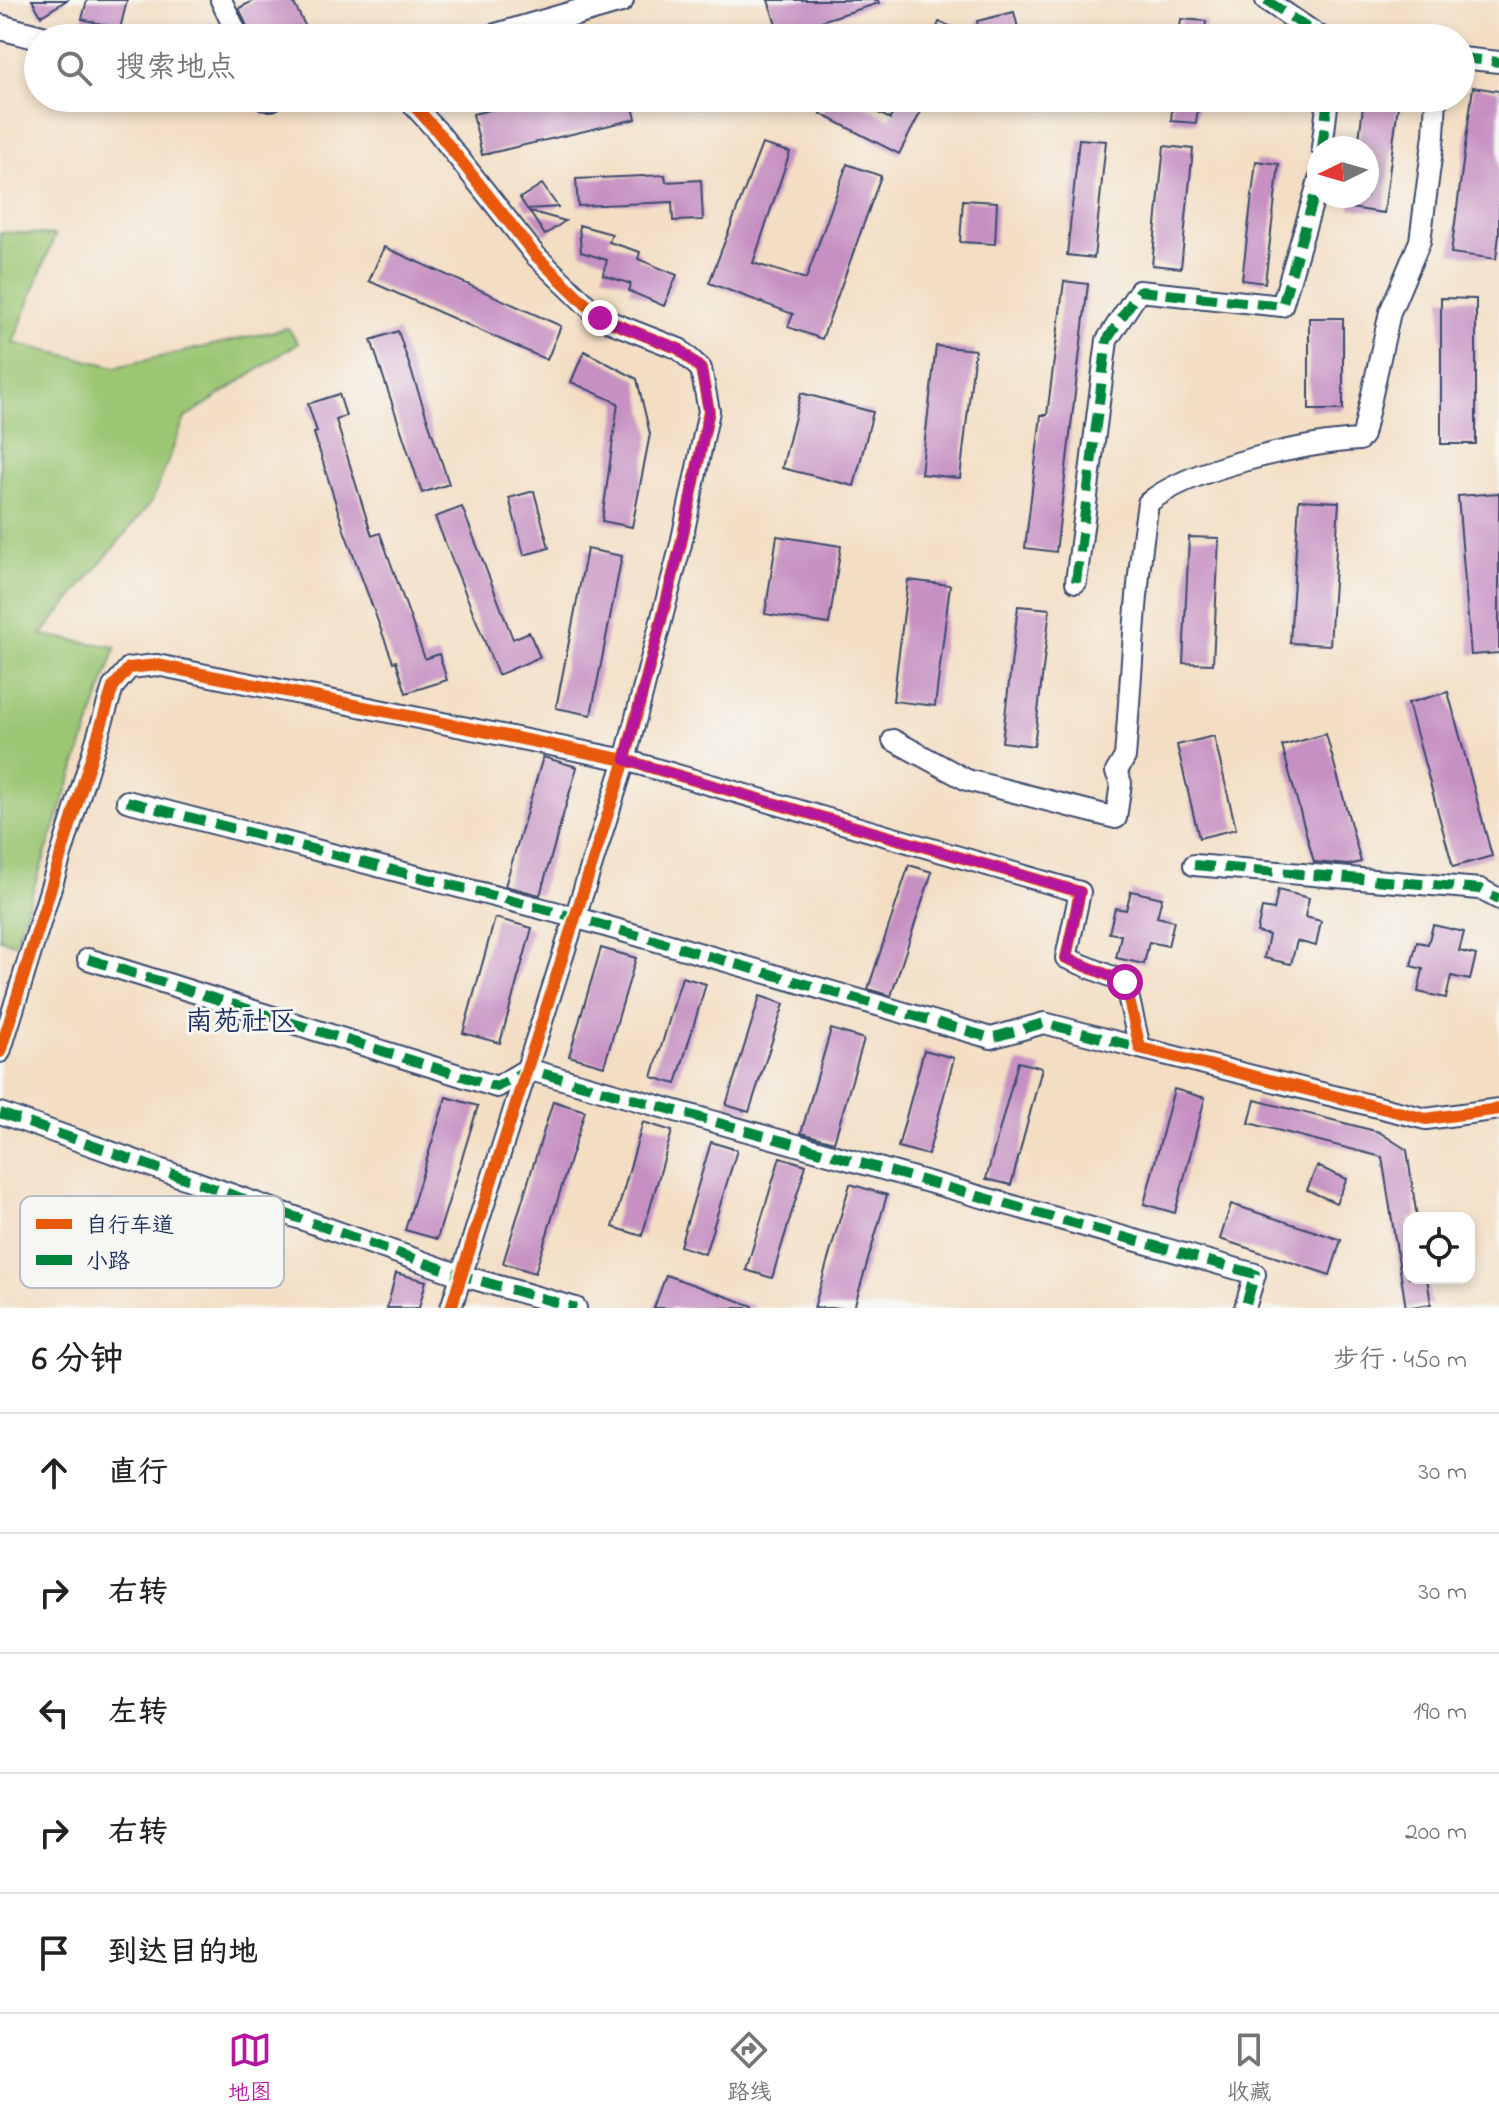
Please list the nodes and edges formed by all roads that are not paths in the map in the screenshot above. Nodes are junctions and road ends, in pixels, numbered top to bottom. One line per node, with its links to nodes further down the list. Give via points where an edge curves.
1 (221, 0): 4 (street)
2 (621, 0): 5 (street)
3 (1266, 0): 6 (street)
4 (234, 24)
5 (538, 24)
6 (1301, 24)
7 (0, 27): 8 (street)
8 (24, 33)
9 (1475, 59): 10 (street)
10 (1499, 62)
11 (420, 112): 18 (street, via 535,255 600,318 679,349 701,369 709,411)
12 (1326, 112): 14 (street)
13 (1435, 112): 17 (street, via 1420,241 1390,312 1363,435 1219,469 1162,491 1148,503 1138,567 1125,757 1116,772 1121,783 1116,818 967,780)
14 (1323, 136)
15 (1311, 208): 16 (street, via 1282,306 1139,291 1107,340)
16 (1076, 582)
17 (893, 740)
18 (625, 760): 23 (street); 25 (street, via 1080,892 1066,958 1125,982); 26 (street, via 157,665 129,668 113,687)
19 (127, 801): 23 (street)
20 (1194, 865): 21 (street)
21 (1490, 887): 22 (street)
22 (1499, 899)
23 (574, 917): 25 (street, via 991,1038 1044,1023); 27 (street)
24 (88, 959): 27 (street, via 497,1087)
25 (1140, 1048): 28 (street, via 1426,1119)
26 (0, 1052)
27 (527, 1069): 32 (street); 35 (street, via 1255,1274)
28 (1499, 1109)
29 (0, 1113): 30 (street)
30 (236, 1196)
31 (284, 1213): 32 (street)
32 (460, 1275): 33 (street); 34 (street)
33 (451, 1308)
34 (576, 1308)
35 (1245, 1308)

